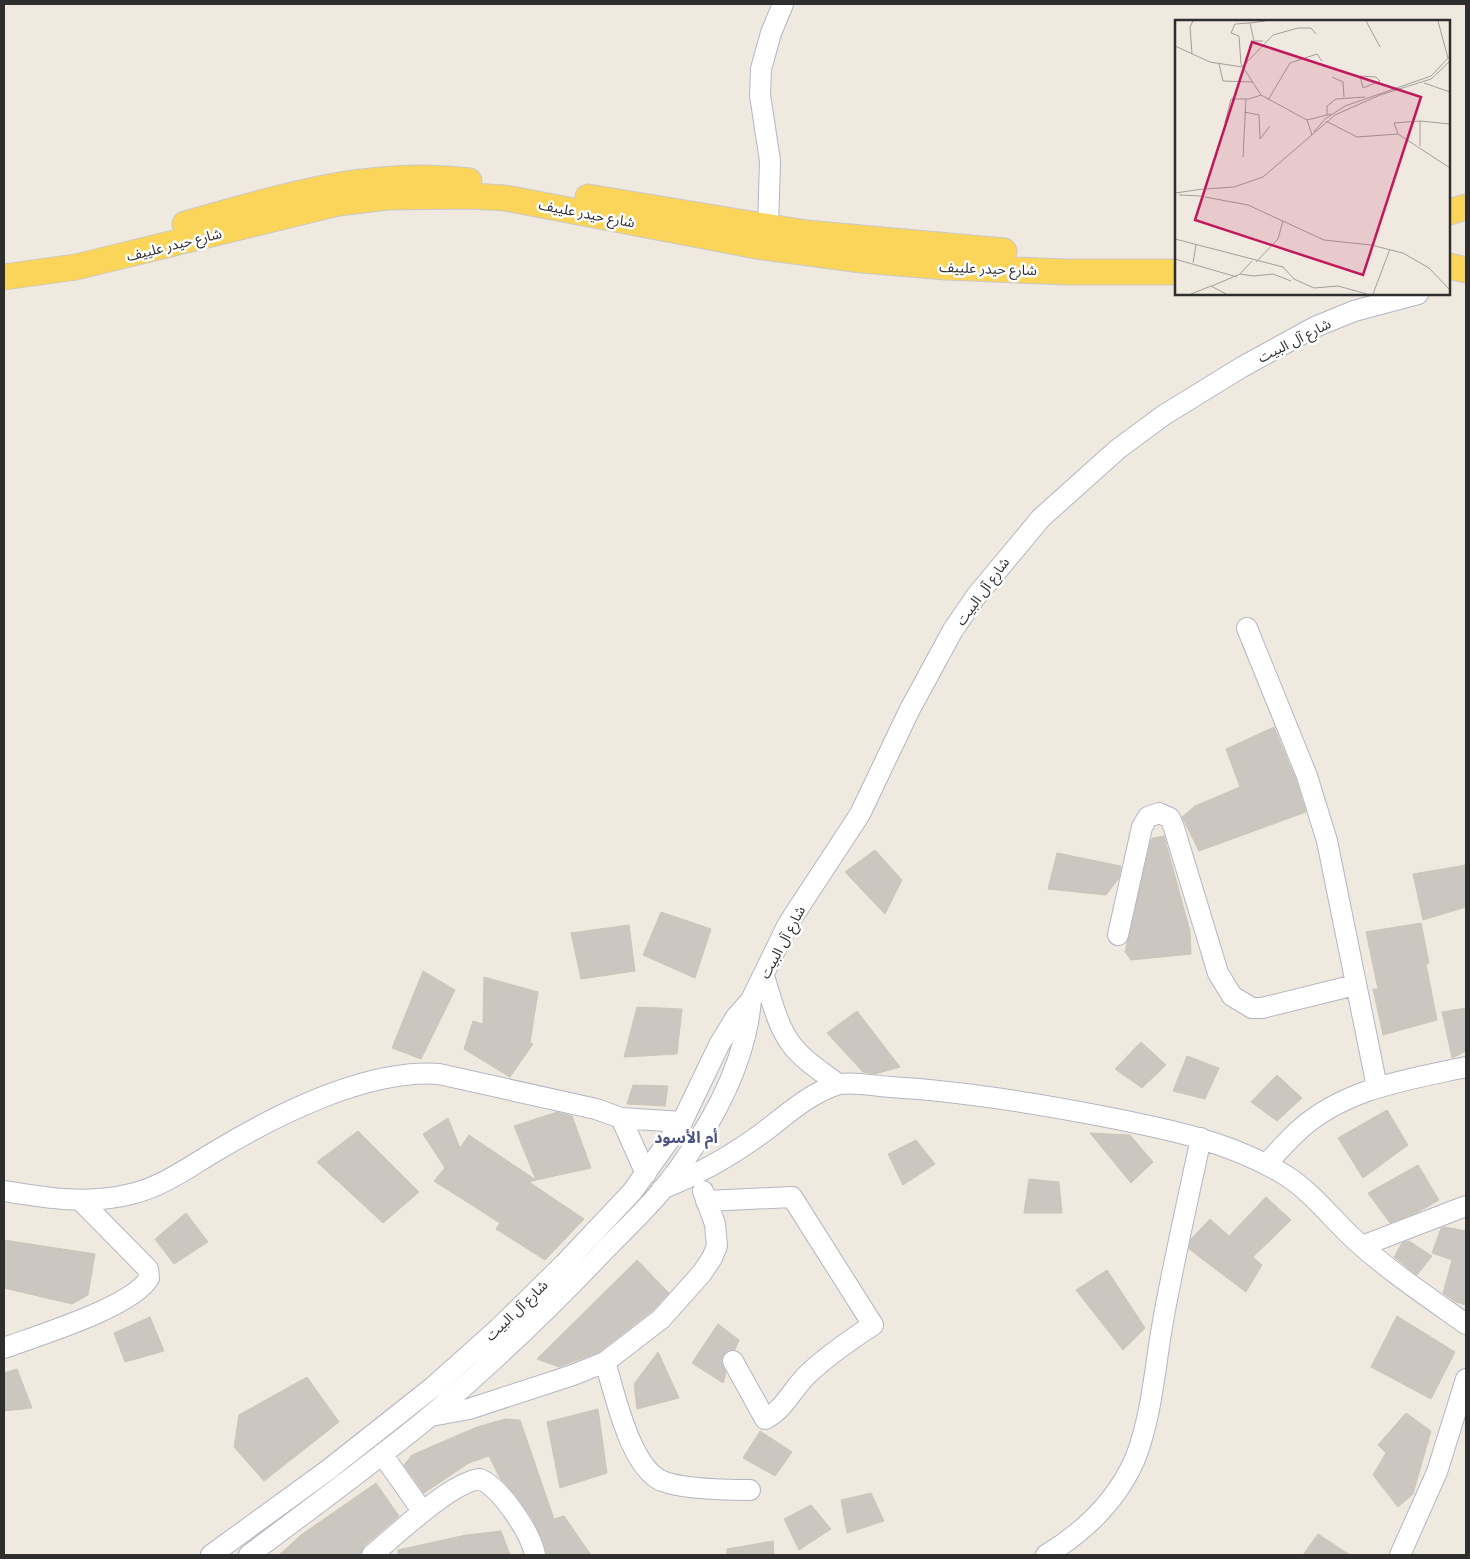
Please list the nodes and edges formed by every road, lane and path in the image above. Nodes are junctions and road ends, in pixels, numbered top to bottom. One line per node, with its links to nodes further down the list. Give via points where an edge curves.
1 (783, 4): 4 (street, via 761,69 760,95 770,161)
2 (1466, 207): 3 (main road)
3 (1450, 212)
4 (768, 227): 5 (main road, شارع حيدر علييف, via 975,250 1085,257); 6 (main road, شارع حيدر علييف, via 457,179 397,178 314,188 102,245)
5 (1175, 255)
6 (4, 262)
7 (1450, 266): 8 (main road)
8 (1466, 271): 11 (street)
9 (1175, 272): 10 (main road, شارع حيدر علييف, via 1066,272 862,260 762,247 521,200 470,196 387,197 338,203 76,267)
10 (4, 277)
11 (1450, 280)
12 (1377, 295): 14 (street, شارع آل البيت)
13 (1414, 295): 14 (street, شارع آل البيت)
14 (1354, 311): 17 (street, شارع آل البيت, via 1285,342 1164,415 1062,496 1024,536 977,594 938,656 860,814 788,924)
15 (1247, 628): 18 (street, via 1316,802 1331,857)
16 (1118, 935): 18 (street, via 1142,827 1148,817 1159,813 1170,818 1174,828 1218,973 1232,996 1252,1008 1262,1008)
17 (764, 976): 19 (street, شارع آل البيت); 21 (street, via 790,1043)
18 (1355, 986): 22 (street)
19 (750, 1000): 24 (street, شارع آل البيت, via 726,1031); 29 (street, شارع آل البيت, via 747,1034 732,1078 696,1140)
20 (1466, 1067): 22 (street)
21 (838, 1084): 25 (street, via 965,1092); 28 (street, via 800,1104 764,1132)
22 (1377, 1087): 26 (street, via 1353,1096 1314,1119)
23 (621, 1118): 24 (street); 27 (street); 31 (street, via 596,1109 439,1074 402,1075 299,1107 158,1184 133,1194)
24 (682, 1122): 27 (street, شارع آل البيت)
25 (1201, 1138): 26 (street); 49 (street, via 1174,1262 1147,1419 1134,1459 1098,1514 1073,1539)
26 (1266, 1164): 35 (street, via 1288,1177)
27 (646, 1174): 34 (street, شارع آل البيت)
28 (697, 1175): 29 (street); 32 (street)
29 (662, 1189): 34 (street, شارع آل البيت)
30 (4, 1190): 31 (street)
31 (81, 1201): 37 (street, via 148,1268 150,1278 131,1295 107,1308)
32 (706, 1201): 38 (street, via 792,1197 873,1325 841,1346 807,1375 777,1412 765,1419); 39 (street, via 717,1233 717,1246 712,1258 661,1319)
33 (1466, 1206): 35 (street)
34 (618, 1222): 41 (street, شارع آل البيت, via 569,1288); 45 (street, شارع آل البيت, via 432,1387 328,1470)
35 (1362, 1246): 36 (street)
36 (1466, 1324)
37 (4, 1348)
38 (733, 1361)
39 (605, 1362): 41 (street, via 573,1376 469,1409); 43 (street, via 633,1449 652,1472 671,1482 720,1490)
40 (1466, 1379): 50 (street, via 1437,1472)
41 (428, 1417): 42 (street, شارع آل البيت)
42 (382, 1454): 44 (street); 46 (street, شارع آل البيت)
43 (750, 1490)
44 (423, 1512): 47 (street); 48 (street, via 461,1486 480,1479 499,1493 532,1544)
45 (211, 1555)
46 (249, 1555)
47 (372, 1555)
48 (535, 1555)
49 (1046, 1555)
50 (1400, 1555)

